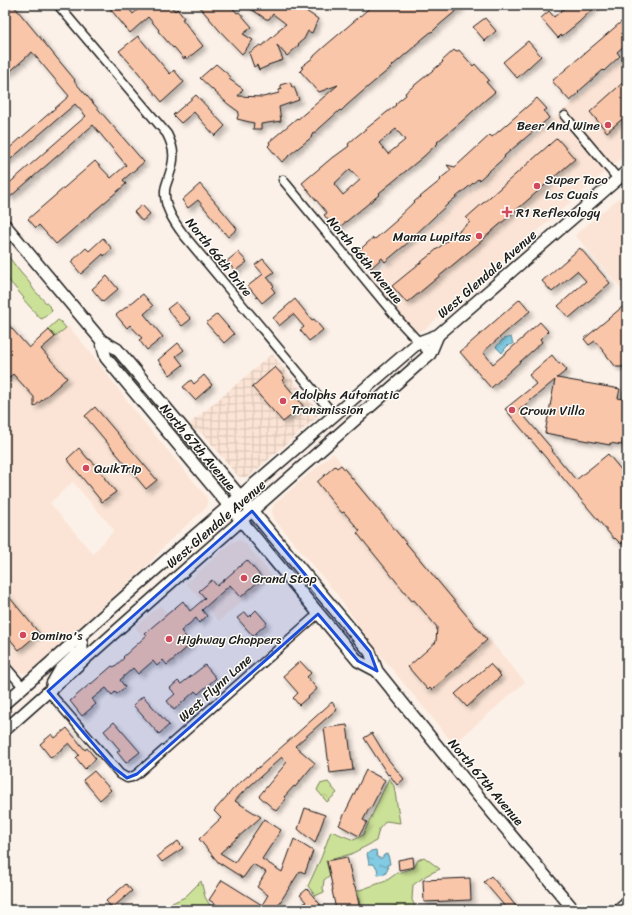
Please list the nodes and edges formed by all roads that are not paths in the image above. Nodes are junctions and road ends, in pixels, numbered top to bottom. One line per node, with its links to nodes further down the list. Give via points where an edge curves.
1 (58, 5): 11 (street, North 66th Drive, via 166,134 173,148 173,165 165,190 167,204 176,224)
2 (565, 116): 4 (street)
3 (627, 171): 4 (main road, West Glendale Avenue)
4 (618, 179): 7 (main road, West Glendale Avenue)
5 (283, 180): 9 (street, North 66th Avenue)
6 (5, 225): 8 (main road, North 67th Avenue)
7 (438, 335): 9 (main road, West Glendale Avenue); 10 (main road, West Glendale Avenue)
8 (101, 340): 12 (main road, North 67th Avenue, via 117,349); 13 (main road, North 67th Avenue, via 106,358)
9 (419, 342): 10 (street, North 66th Avenue); 11 (main road, West Glendale Avenue)
10 (430, 354): 14 (main road, West Glendale Avenue)
11 (334, 415): 12 (main road, West Glendale Avenue)
12 (240, 496): 13 (main road, West Glendale Avenue); 14 (main road, North 67th Avenue)
13 (228, 506): 15 (main road, North 67th Avenue); 17 (main road, West Glendale Avenue)
14 (252, 511): 15 (main road, West Glendale Avenue); 19 (main road, North 67th Avenue, via 370,652)
15 (240, 521): 16 (main road, North 67th Avenue); 21 (main road, West Glendale Avenue)
16 (318, 614): 19 (main road, North 67th Avenue, via 358,661); 21 (street, West Flynn Lane, via 132,777 127,778 113,767)
17 (78, 638): 20 (main road, West Glendale Avenue); 21 (main road, via 82,649 60,670)
18 (5, 666): 20 (street)
19 (377, 671): 25 (main road, North 67th Avenue)
20 (23, 687): 22 (main road, West Glendale Avenue)
21 (48, 691): 23 (main road, West Glendale Avenue)
22 (5, 703)
23 (5, 730)
24 (627, 903): 26 (main road)
25 (574, 910)
26 (619, 910)

